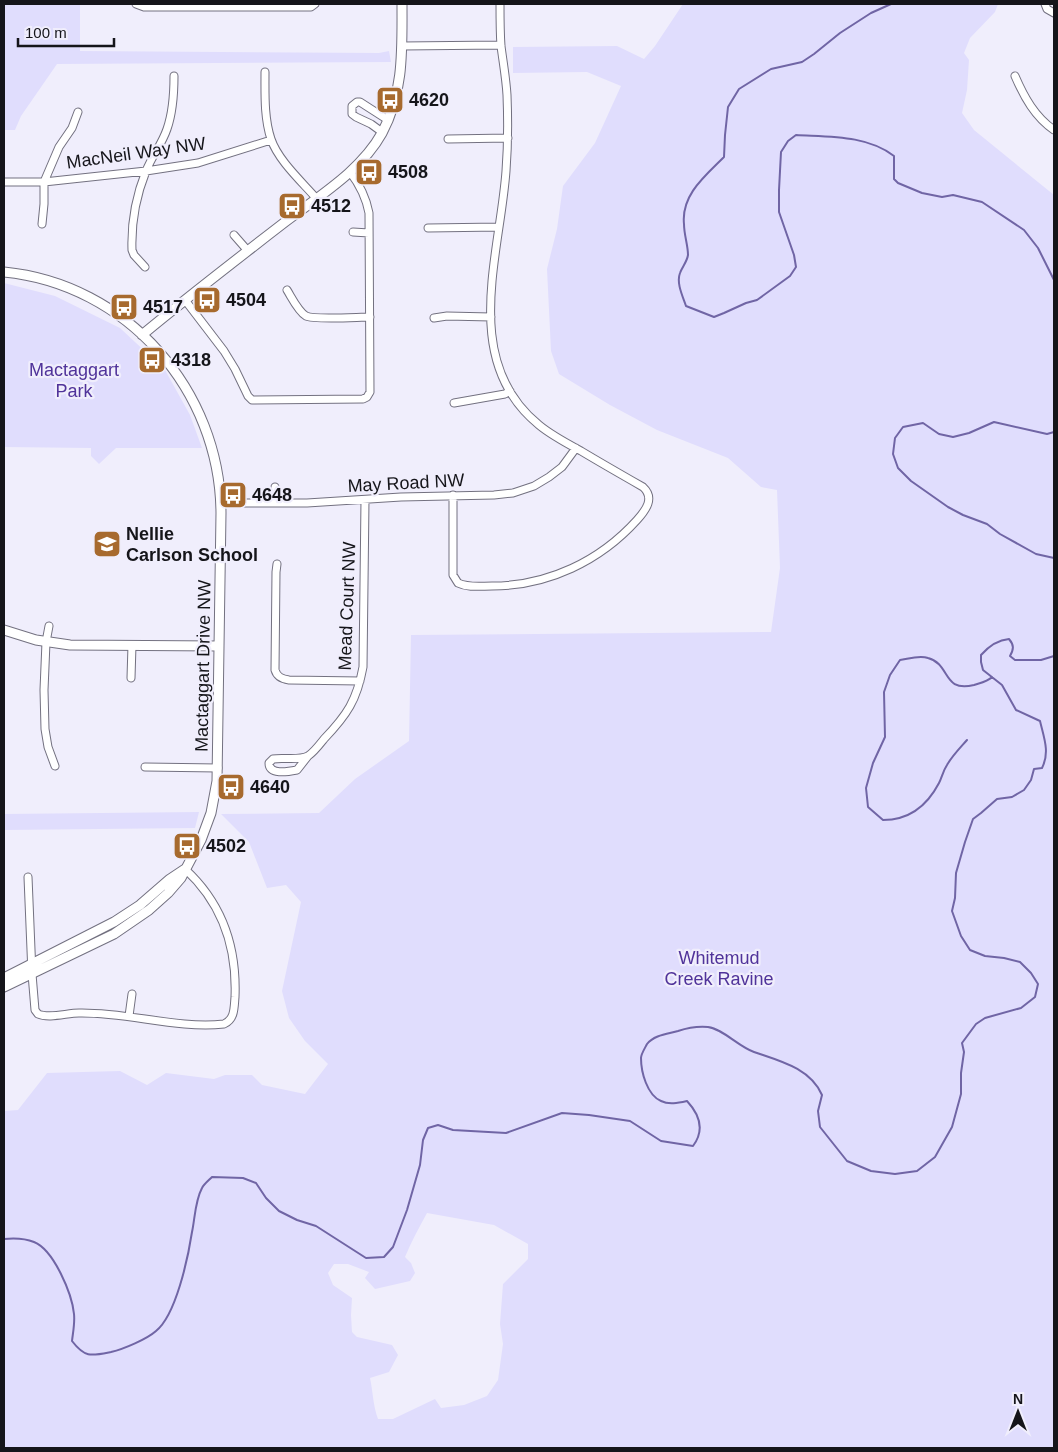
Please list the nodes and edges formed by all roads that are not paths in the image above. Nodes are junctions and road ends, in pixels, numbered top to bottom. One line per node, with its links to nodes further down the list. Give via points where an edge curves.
1 (136, 4): 2 (street, via 144,7 311,7)
2 (315, 4)
3 (402, 4): 8 (street)
4 (500, 4): 7 (street)
5 (1045, 4): 6 (street)
6 (1054, 13)
7 (501, 45): 8 (street); 16 (street)
8 (402, 46): 13 (street, via 398,93)
9 (265, 72): 18 (street, via 267,125)
10 (174, 76): 19 (street, via 172,114 167,131)
11 (1015, 76): 14 (street, via 1023,96)
12 (78, 112): 22 (street)
13 (388, 120): 15 (street); 15 (street, via 360,102 352,106 352,114 356,118)
14 (1054, 130)
15 (382, 132): 20 (street)
16 (508, 138): 17 (street); 25 (street)
17 (448, 139)
18 (271, 140): 19 (street, MacNeil Way NW, via 198,162); 23 (street, via 286,164)
19 (146, 170): 22 (street, MacNeil Way NW); 31 (street, via 131,236 134,255)
20 (350, 172): 23 (street); 28 (street, via 366,199)
21 (4, 182): 22 (street, MacNeil Way NW)
22 (44, 182): 24 (street)
23 (316, 198): 30 (street)
24 (42, 224)
25 (499, 227): 26 (street); 36 (street, via 492,276)
26 (428, 228)
27 (353, 232): 28 (street)
28 (369, 233): 35 (street)
29 (234, 235): 30 (street)
30 (248, 251): 34 (street)
31 (144, 267)
32 (4, 272): 38 (street, Mactaggart Drive NW, via 44,279 82,294 112,310)
33 (287, 290): 35 (street, via 306,315)
34 (185, 300): 35 (street, via 224,351 252,400 366,398 370,392); 38 (street)
35 (370, 317)
36 (491, 317): 37 (street); 39 (street, via 494,351)
37 (434, 318)
38 (142, 335): 45 (street, Mactaggart Drive NW, via 177,373 197,408 214,455)
39 (510, 391): 40 (street); 41 (street, via 538,425)
40 (454, 403)
41 (576, 448): 43 (street, May Road NW, via 556,472 528,489 503,495); 43 (street, via 645,489 649,502 640,517 613,544 560,574 510,585 468,586 458,583 453,572)
42 (275, 487): 46 (street)
43 (453, 495): 44 (street, May Road NW)
44 (365, 500): 46 (street, May Road NW); 54 (street, Mead Court NW)
45 (221, 503): 46 (street, May Road NW); 52 (street, Mactaggart Drive NW)
46 (275, 503)
47 (277, 564): 54 (street, via 275,670 278,675 289,680)
48 (49, 626): 50 (street)
49 (4, 630): 50 (street)
50 (46, 642): 51 (street); 56 (street, via 45,729)
51 (132, 645): 52 (street); 53 (street)
52 (220, 646): 58 (street, Mactaggart Drive NW)
53 (131, 678)
54 (360, 681): 55 (street, Mead Court NW, via 346,714)
55 (308, 756): 55 (street, Mead Court NW, via 273,759 269,768 296,770)
56 (55, 766)
57 (145, 767): 58 (street)
58 (218, 768): 59 (street, Mactaggart Drive NW, via 210,818)
59 (185, 869): 61 (street, Mactaggart Drive NW, via 114,922); 62 (street, Mactaggart Drive NW, via 177,884 136,920); 66 (street, via 206,892 228,936 234,970 232,1019 224,1024 196,1024)
60 (28, 877): 61 (street)
61 (31, 964): 62 (street); 63 (street, Mactaggart Drive NW)
62 (32, 974): 64 (street, Mactaggart Drive NW); 66 (street, via 38,1014)
63 (4, 978)
64 (4, 987)
65 (132, 994): 66 (street)
66 (129, 1016)

